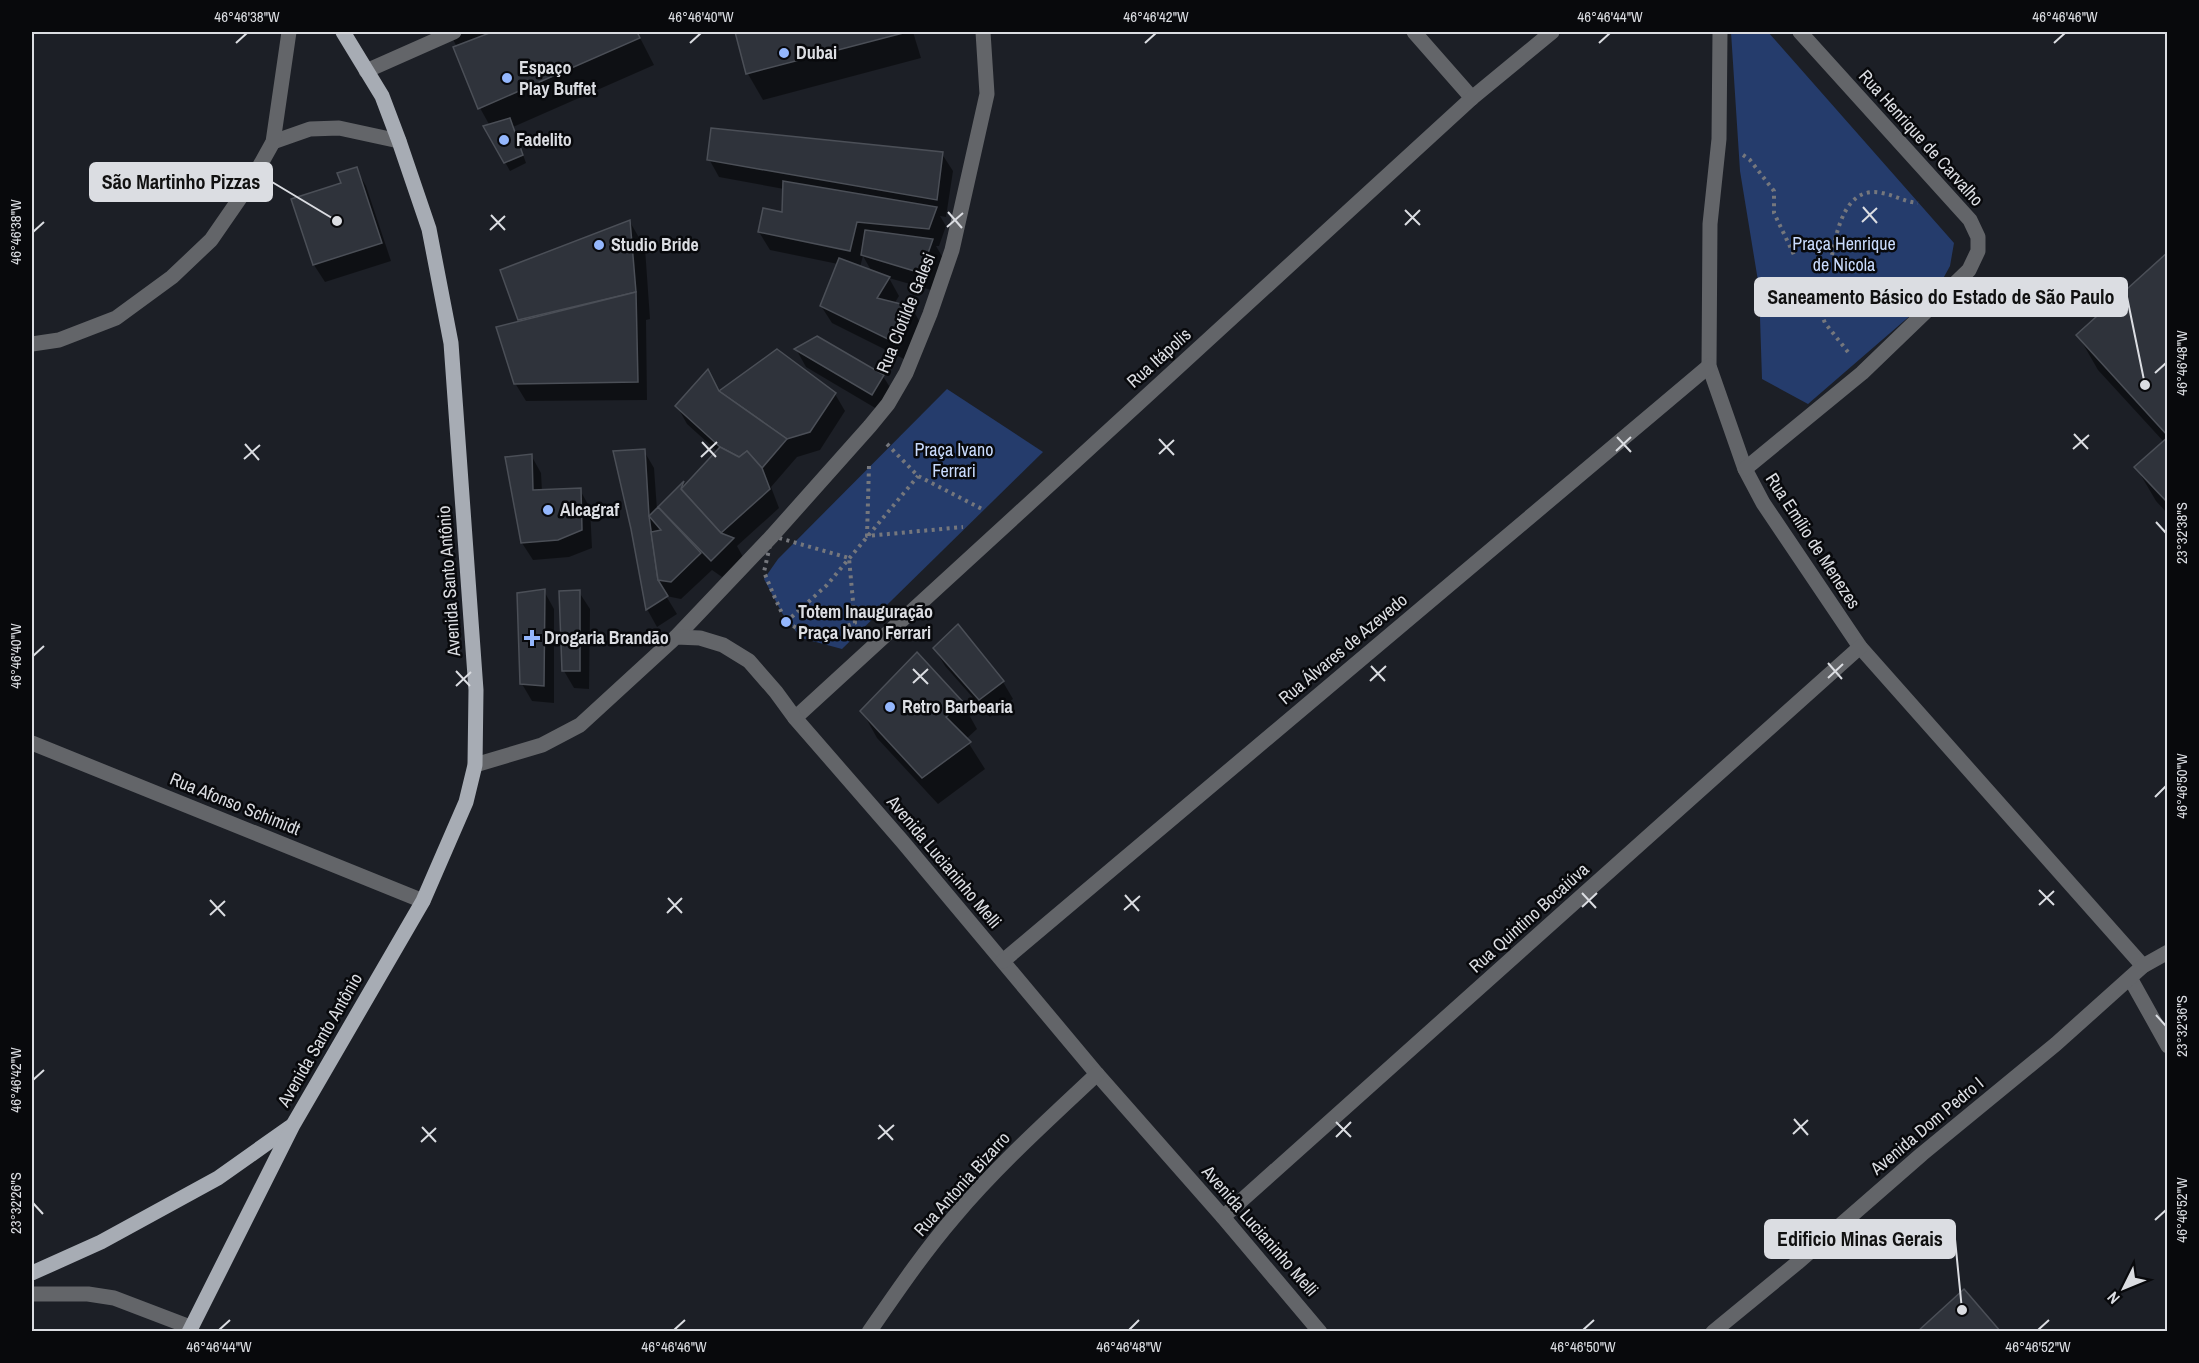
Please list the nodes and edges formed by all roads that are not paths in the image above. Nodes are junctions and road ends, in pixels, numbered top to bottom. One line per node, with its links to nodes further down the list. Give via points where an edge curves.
1 (289, 32): 12 (street)
2 (343, 32): 9 (main road, Avenida Santo Antônio)
3 (454, 32): 9 (street)
4 (983, 32): 16 (street, Rua Clotilde Galesi, via 987,94 952,250 906,373 870,426)
5 (1414, 32): 10 (street)
6 (1552, 32): 10 (street, Rua Itápolis)
7 (1720, 32): 14 (street, Rua Emílio de Menezes, via 1719,139 1710,224)
8 (1800, 32): 15 (street, Rua Henrique de Carvalho, via 1970,220 1978,237 1978,251 1970,270 1862,373)
9 (366, 71): 11 (main road, Avenida Santo Antônio, via 382,96)
10 (1472, 98): 18 (street, Rua Itápolis)
11 (399, 141): 12 (street, via 339,128 310,129); 20 (main road, Avenida Santo Antônio, via 429,229 451,343 476,690)
12 (273, 142): 13 (street, via 211,240 172,277 116,318 59,340)
13 (32, 344)
14 (1709, 366): 15 (street, Rua Emílio de Menezes); 23 (street, Rua Álvares de Azevedo)
15 (1745, 469): 17 (street, Rua Emílio de Menezes, via 1763,503)
16 (676, 637): 18 (street, Avenida Lucianinho Melli, via 700,638 723,645 749,661); 20 (street, via 580,725 542,745)
17 (1860, 647): 24 (street, Rua Emílio de Menezes); 29 (street, Rua Quintino Bocaiúva)
18 (795, 718): 23 (street, Avenida Lucianinho Melli)
19 (32, 743): 21 (street, Rua Afonso Schimidt)
20 (475, 765): 21 (main road, Avenida Santo Antônio, via 466,802)
21 (423, 901): 28 (main road, Avenida Santo Antônio)
22 (2168, 952): 24 (street, Avenida Dom Pedro I)
23 (1003, 961): 27 (street, Avenida Lucianinho Melli)
24 (2143, 966): 25 (street, Avenida Dom Pedro I)
25 (2130, 978): 26 (street); 35 (street, Avenida Dom Pedro I)
26 (2168, 1046)
27 (1097, 1074): 29 (street, Avenida Lucianinho Melli); 33 (street, Rua Antonia Bizarro, via 954,1216)
28 (293, 1125): 30 (main road, via 218,1178 101,1242); 32 (main road, Avenida Santo Antônio)
29 (1223, 1217): 34 (street, Avenida Lucianinho Melli)
30 (32, 1273)
31 (32, 1294): 32 (street, via 114,1298)
32 (190, 1329)
33 (869, 1332)
34 (1320, 1332)
35 (1713, 1332)

